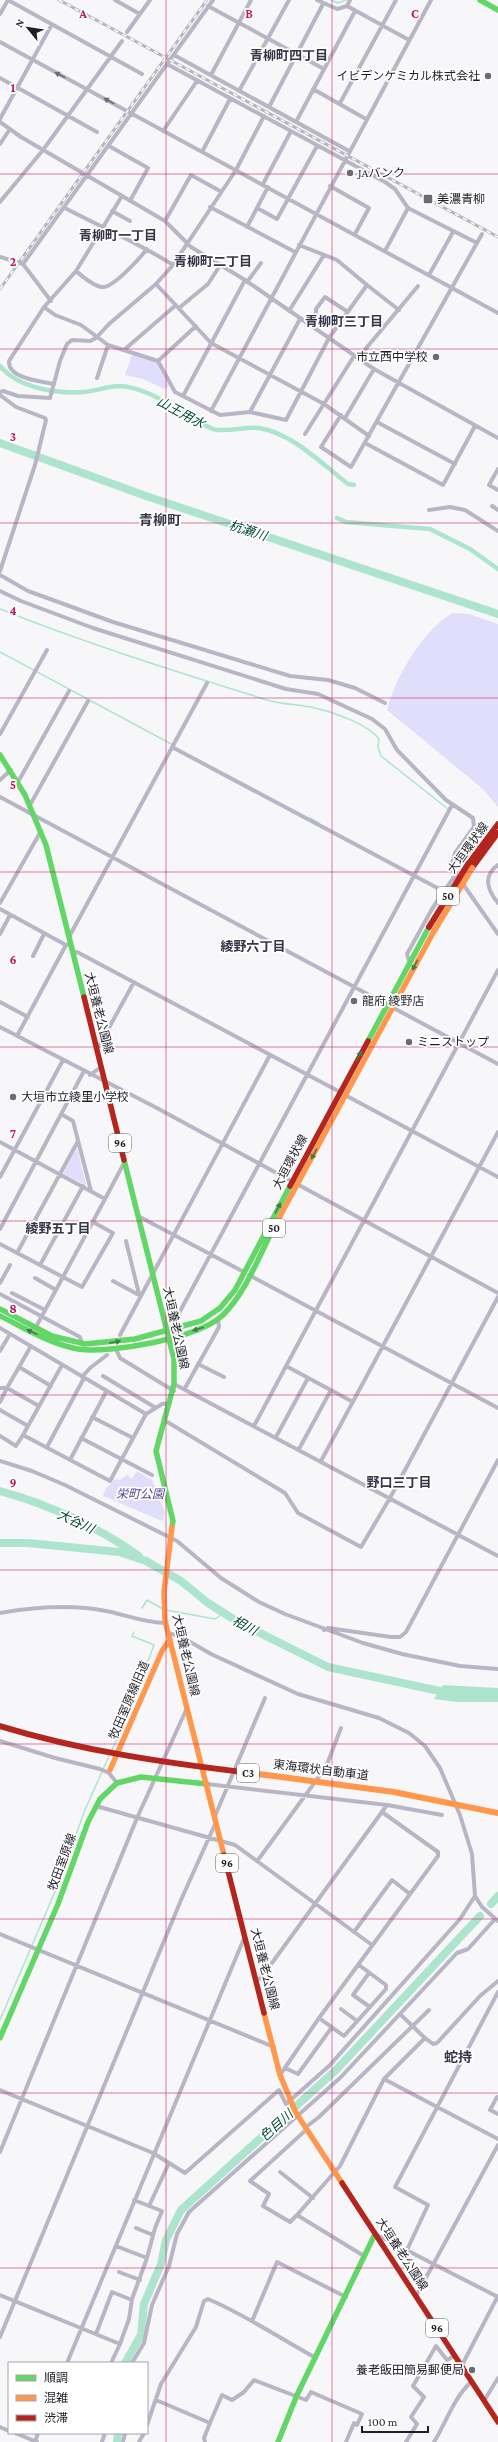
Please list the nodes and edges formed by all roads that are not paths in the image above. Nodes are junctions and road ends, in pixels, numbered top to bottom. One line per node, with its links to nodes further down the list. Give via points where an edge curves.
1 (8, 0): 17 (street); 20 (street)
2 (115, 0): 18 (street)
3 (150, 0): 18 (street)
4 (213, 0): 13 (street)
5 (251, 0): 19 (street)
6 (290, 0): 23 (street)
7 (317, 0): 12 (street)
8 (350, 0): 14 (street)
9 (396, 0): 21 (street)
10 (431, 0): 24 (street)
11 (480, 0): 15 (main road)
12 (323, 4): 14 (street, via 337,9); 28 (street)
13 (208, 6): 19 (street); 27 (street)
14 (347, 6): 16 (street)
15 (498, 10)
16 (355, 11): 21 (street); 32 (street)
17 (0, 14)
18 (140, 14): 22 (street)
19 (239, 23): 23 (street); 34 (street)
20 (52, 24): 29 (street); 30 (street)
21 (382, 25): 24 (street); 42 (street)
22 (127, 32)
23 (268, 39): 28 (street); 40 (street)
24 (409, 40): 47 (street)
25 (122, 41): 29 (street)
26 (0, 42): 30 (street)
27 (174, 55): 31 (street); 34 (street)
28 (298, 55): 32 (street); 43 (street)
29 (110, 56): 33 (street); 38 (street)
30 (33, 60): 37 (street); 38 (street, one-way to 30)
31 (167, 64): 36 (street); 44 (street)
32 (324, 69): 39 (street)
33 (142, 74)
34 (211, 75): 40 (street)
35 (0, 78): 37 (street)
36 (197, 81): 41 (street); 51 (street)
37 (18, 88): 45 (street); 48 (street)
38 (87, 89): 44 (street, one-way to 38); 45 (street)
39 (313, 89): 42 (street); 49 (street)
40 (239, 91): 43 (street)
41 (230, 99): 46 (street); 59 (street)
42 (340, 104): 47 (street)
43 (269, 107): 49 (street)
44 (131, 114): 51 (street); 55 (street)
45 (69, 116): 53 (street); 57 (street)
46 (264, 116): 52 (street); 61 (street)
47 (366, 119): 58 (street)
48 (0, 121): 50 (street)
49 (296, 122): 58 (street)
50 (10, 129): 54 (street); 57 (street)
51 (163, 131): 59 (street)
52 (291, 131): 56 (street); 63 (street)
53 (97, 132)
54 (0, 144)
55 (109, 146): 62 (street); 69 (street, via 148,168)
56 (318, 146): 60 (street); 68 (street)
57 (44, 150): 62 (street); 70 (street)
58 (350, 150): 60 (street)
59 (202, 152): 61 (street)
60 (344, 160): 64 (street); 74 (street, via 395,189)
61 (236, 170): 63 (street); 66 (street)
62 (87, 176): 67 (street); 72 (street)
63 (263, 184): 65 (street)
64 (330, 186): 76 (street); 82 (street, via 369,208)
65 (268, 187): 68 (street); 73 (street)
66 (220, 191): 71 (street); 78 (street, via 191,175)
67 (122, 196): 69 (street); 75 (street)
68 (289, 199): 73 (street, via 278,219); 76 (street)
69 (130, 201): 78 (street)
70 (0, 202)
71 (210, 207): 79 (street); 85 (street)
72 (65, 208): 80 (street); 93 (street)
73 (257, 208): 79 (street)
74 (408, 208): 81 (street); 88 (street)
75 (112, 211): 77 (street); 80 (street)
76 (316, 213): 82 (street); 86 (street)
77 (130, 221)
78 (165, 221): 85 (street)
79 (247, 227): 89 (street)
80 (101, 228): 87 (street); 96 (street)
81 (453, 232): 84 (street); 97 (street)
82 (355, 234): 88 (street)
83 (482, 234): 84 (street)
84 (477, 243): 102 (street)
85 (188, 244): 94 (street); 95 (street)
86 (299, 245): 89 (street); 90 (street)
87 (147, 249): 95 (street); 96 (street, via 122,275 106,286 100,286)
88 (385, 251): 97 (street)
89 (295, 252): 103 (street)
90 (324, 255): 100 (street, via 337,260); 108 (street)
91 (0, 257): 93 (street)
92 (261, 263): 98 (street)
93 (23, 264): 104 (street)
94 (221, 264): 98 (street); 106 (street, via 208,284)
95 (173, 265): 99 (street)
96 (76, 271): 104 (street)
97 (429, 275): 102 (street)
98 (246, 281): 103 (street); 116 (street)
99 (156, 284): 106 (street); 114 (street)
100 (367, 285): 107 (street); 109 (street)
101 (418, 286): 107 (street)
102 (452, 288): 110 (street); 125 (street)
103 (270, 298): 108 (street); 120 (street)
104 (51, 301): 105 (street)
105 (44, 307): 114 (street, via 55,315 81,325); 126 (street, via 9,364 21,376)
106 (178, 307): 113 (street); 118 (street)
107 (399, 310): 119 (street)
108 (289, 311): 111 (street)
109 (348, 312): 112 (street, via 325,297); 115 (street)
110 (498, 313)
111 (300, 319): 112 (street); 123 (street)
112 (309, 325): 115 (street)
113 (196, 326): 116 (street); 121 (street)
114 (96, 338): 117 (street); 126 (street, via 90,341 72,340 67,344)
115 (329, 338): 119 (street); 127 (street)
116 (211, 343): 120 (street); 130 (street)
117 (108, 346): 118 (street); 124 (street)
118 (124, 350): 121 (street)
119 (356, 357): 122 (street); 131 (street)
120 (239, 358): 123 (street); 132 (street)
121 (158, 362): 130 (street, via 172,388)
122 (374, 369): 125 (street); 134 (street)
123 (270, 375): 127 (street); 133 (street)
124 (97, 378)
125 (398, 384): 135 (street); 136 (street)
126 (54, 385): 128 (street, via 50,398)
127 (301, 391): 131 (street); 133 (street, via 286,420)
128 (0, 392)
129 (0, 395): 148 (street, via 16,407 46,418 40,450)
130 (183, 396): 132 (street)
131 (324, 404): 134 (street); 137 (street)
132 (211, 411): 133 (street, via 220,415)
133 (250, 412)
134 (343, 417): 138 (street); 140 (street, via 321,447 352,467)
135 (377, 422): 138 (street); 141 (street)
136 (476, 426): 139 (street); 141 (street)
137 (305, 434)
138 (369, 436): 140 (street)
139 (498, 438)
140 (365, 443): 141 (street, via 444,485)
141 (455, 464)
142 (498, 469): 143 (street, via 489,485)
143 (498, 490)
144 (492, 506): 146 (street)
145 (429, 510): 147 (street, via 450,507 465,510)
146 (498, 510)
147 (498, 531)
148 (0, 570)
149 (0, 575): 155 (street, via 28,591 113,622 290,676 328,680 355,688)
150 (0, 590): 164 (street, via 21,602 93,628 286,689 318,694 359,712 385,729 397,750)
151 (47, 650): 156 (street)
152 (207, 682): 157 (street)
153 (69, 691): 161 (street)
154 (88, 702): 163 (street)
155 (386, 703)
156 (0, 734)
157 (172, 747): 169 (street); 173 (street)
158 (0, 755): 159 (main road, 大垣養老公園線 / 96)
159 (11, 770): 160 (street); 161 (main road, 大垣養老公園線 / 96)
160 (0, 780)
161 (18, 782): 163 (main road, 大垣養老公園線 / 96)
162 (0, 797): 165 (street)
163 (30, 805): 165 (main road, 大垣養老公園線 / 96)
164 (452, 805): 172 (street, via 474,822 452,861); 173 (street)
165 (36, 817): 167 (main road, 大垣養老公園線 / 96); 169 (street)
166 (498, 824): 171 (main road, 大垣環状線 / 50)
167 (41, 830): 175 (street); 183 (main road, 大垣養老公園線 / 96)
168 (498, 833): 171 (main road, 大垣環状線 / 50)
169 (114, 857): 183 (street); 190 (street)
170 (498, 865): 176 (street, via 489,876 487,884)
171 (470, 866): 179 (main road, 大垣環状線 / 50, bridge)
172 (456, 874): 174 (street); 182 (street)
173 (414, 876): 174 (street); 190 (street)
174 (443, 891): 187 (street, via 407,954)
175 (0, 903)
176 (498, 903)
177 (0, 909): 178 (street)
178 (10, 915): 180 (street); 181 (street)
179 (431, 929): 187 (main road, 大垣環状線 / 50); 193 (main road, 大垣環状線 / 50, one-way to 193)
180 (0, 934)
181 (44, 934): 184 (street); 186 (street)
182 (498, 934)
183 (69, 937): 184 (main road, 大垣養老公園線 / 96)
184 (69, 945): 185 (main road, 大垣養老公園線 / 96); 194 (street)
185 (73, 952): 189 (street); 198 (main road, 大垣養老公園線 / 96)
186 (33, 956)
187 (409, 961): 192 (main road, 大垣環状線 / 50)
188 (498, 970): 197 (street)
189 (134, 982): 198 (street); 199 (street)
190 (354, 987): 192 (street); 205 (street)
191 (0, 1002): 194 (street)
192 (386, 1005): 193 (street); 207 (main road, 大垣環状線 / 50, one-way to 192)
193 (393, 1008): 197 (street); 207 (main road, 大垣環状線 / 50)
194 (28, 1017): 196 (street)
195 (0, 1027): 196 (street)
196 (17, 1036): 200 (street)
197 (459, 1043): 201 (street); 209 (street)
198 (96, 1048): 202 (main road, 大垣養老公園線 / 96)
199 (270, 1055): 205 (street); 213 (street)
200 (63, 1060): 203 (street); 214 (street)
201 (498, 1064)
202 (101, 1067): 204 (street); 206 (main road, 大垣養老公園線 / 96)
203 (84, 1071): 204 (street); 208 (street)
204 (90, 1074): 206 (street)
205 (307, 1075): 207 (street); 217 (street)
206 (105, 1082): 213 (street); 216 (main road, 大垣養老公園線 / 96)
207 (342, 1094): 209 (street); 222 (main road, 大垣環状線 / 50)
208 (61, 1114): 211 (street, via 72,1120); 215 (street)
209 (412, 1131): 218 (street); 227 (street)
210 (498, 1132): 218 (street)
211 (78, 1141): 219 (street); 224 (street)
212 (0, 1142): 214 (street)
213 (223, 1144): 217 (street); 230 (street)
214 (15, 1150): 215 (street); 221 (street)
215 (36, 1161): 219 (street); 229 (street)
216 (124, 1163): 225 (street); 226 (main road, 大垣養老公園線 / 96)
217 (259, 1165): 222 (street); 234 (street)
218 (480, 1167): 220 (street); 235 (street)
219 (60, 1174): 223 (street); 233 (street)
220 (498, 1177)
221 (0, 1178)
222 (294, 1184): 227 (street); 241 (main road, 大垣環状線 / 50)
223 (83, 1186): 224 (street); 237 (street)
224 (90, 1191): 225 (street)
225 (105, 1199): 228 (street)
226 (138, 1216): 230 (street); 240 (main road, 大垣養老公園線 / 96)
227 (364, 1221): 235 (street); 254 (street)
228 (93, 1222): 242 (street); 242 (street, via 113,1233 82,1287)
229 (0, 1229)
230 (174, 1234): 234 (street); 240 (street)
231 (126, 1241): 250 (street)
232 (0, 1244): 233 (street)
233 (17, 1253): 237 (street)
234 (211, 1254): 241 (street); 255 (street)
235 (431, 1257): 248 (street); 267 (street)
236 (10, 1265): 239 (street)
237 (40, 1265): 242 (street)
238 (0, 1272): 239 (street)
239 (5, 1274): 245 (street)
240 (153, 1274): 250 (street); 261 (main road, 大垣養老公園線 / 96)
241 (246, 1274): 254 (street); 258 (main road, 大垣環状線 / 50, via 230,1307); 261 (main road, 大垣環状線 / 50, via 226,1303 213,1314 201,1321)
242 (63, 1277): 246 (street)
243 (35, 1278): 246 (street)
244 (113, 1281): 250 (street)
245 (0, 1283)
246 (56, 1290): 253 (street)
247 (12, 1293): 253 (street)
248 (498, 1293)
249 (0, 1294): 257 (street)
250 (140, 1295): 263 (street)
251 (498, 1297): 280 (street)
252 (0, 1309): 259 (main road, 大垣環状線 / 50)
253 (45, 1310): 257 (street)
254 (316, 1311): 267 (street); 273 (street)
255 (178, 1315)
256 (0, 1316): 268 (main road, 大垣環状線 / 50, one-way to 256, via 92,1350 66,1346)
257 (41, 1317): 259 (street); 265 (street, via 80,1337)
258 (218, 1319): 264 (main road, 大垣環状線 / 50, one-way to 264, via 204,1327); 271 (street, via 219,1327)
259 (36, 1327): 265 (main road, 大垣環状線 / 50, via 67,1341)
260 (0, 1328): 262 (street)
261 (167, 1330): 264 (main road, 大垣養老公園線 / 96); 265 (main road, 大垣環状線 / 50, one-way to 261, via 117,1342)
262 (10, 1334): 266 (street); 269 (street)
263 (120, 1335)
264 (169, 1338): 268 (main road, 大垣環状線 / 50); 279 (main road, 大垣養老公園線 / 96, via 176,1373)
265 (82, 1344)
266 (30, 1346): 272 (street); 274 (street)
267 (383, 1347): 280 (street); 289 (street)
268 (116, 1349): 286 (street, via 120,1358)
269 (0, 1352)
270 (107, 1355): 277 (street, via 90,1368)
271 (198, 1364): 276 (street); 284 (street)
272 (62, 1365): 277 (street); 281 (street)
273 (286, 1366): 278 (street); 299 (street)
274 (19, 1367): 281 (street); 283 (street)
275 (103, 1376): 292 (street)
276 (224, 1377)
277 (83, 1378): 287 (street); 305 (street)
278 (308, 1378): 285 (street); 302 (street)
279 (174, 1384): 284 (street); 286 (main road, 大垣養老公園線 / 96)
280 (451, 1384): 293 (street); 313 (street)
281 (51, 1386): 291 (street)
282 (0, 1388): 283 (street)
283 (7, 1388): 288 (street); 291 (street)
284 (185, 1388): 299 (street)
285 (331, 1390): 289 (street); 306 (street)
286 (174, 1391): 290 (main road, 大垣養老公園線 / 96)
287 (106, 1392): 295 (street); 296 (street)
288 (0, 1402)
289 (353, 1402): 311 (street)
290 (170, 1404): 292 (street); 297 (main road, 大垣養老公園線 / 96)
291 (39, 1406): 298 (street)
292 (156, 1408): 295 (street)
293 (498, 1408)
294 (0, 1410): 298 (street)
295 (146, 1414): 304 (street)
296 (92, 1417): 303 (street); 304 (street)
297 (164, 1420): 313 (street, via 286,1493 298,1513 361,1547); 315 (main road, 大垣養老公園線 / 96, via 156,1451 170,1504)
298 (28, 1426): 300 (street)
299 (254, 1426): 302 (street)
300 (23, 1435): 301 (street, via 16,1446); 305 (street)
301 (0, 1436)
302 (276, 1437): 306 (street)
303 (81, 1438): 307 (street); 308 (street)
304 (133, 1438): 307 (street)
305 (47, 1447): 308 (street)
306 (299, 1450): 311 (street)
307 (121, 1459): 308 (street, via 110,1481); 312 (street)
308 (70, 1460)
309 (498, 1460): 314 (street)
310 (0, 1461): 315 (street, via 65,1485)
311 (321, 1462): 313 (street)
312 (152, 1476)
313 (390, 1498): 314 (street)
314 (458, 1534): 316 (street); 319 (street, via 406,1632 400,1637 328,1628)
315 (172, 1539): 318 (main road, 大垣養老公園線 / 96, via 164,1592); 319 (street, via 243,1593)
316 (498, 1556)
317 (0, 1613): 318 (street, via 62,1606 106,1611 146,1623)
318 (165, 1622): 320 (main road, 大垣養老公園線 / 96)
319 (324, 1630): 321 (street, via 402,1654 460,1666)
320 (169, 1636): 323 (main road, 大垣養老公園線 / 96); 327 (main road, 牧田室原線旧道); 344 (street, via 180,1636 211,1654 298,1694 379,1718 409,1733 425,1746 440,1768 460,1815 472,1854)
321 (498, 1669)
322 (265, 1698): 331 (street)
323 (187, 1708): 328 (street); 330 (main road, 大垣養老公園線 / 96)
324 (0, 1726): 336 (main road, 東海環状自動車道 / C3, bridge, via 77,1748 134,1759 362,1786)
325 (341, 1728): 332 (street, via 326,1767)
326 (0, 1741): 327 (street)
327 (108, 1771): 329 (street)
328 (155, 1778): 329 (main road, 牧田室原線, via 141,1777); 330 (main road, 牧田室原線); 338 (street)
329 (117, 1784): 334 (main road, 牧田室原線)
330 (207, 1784): 331 (street); 339 (main road, 大垣養老公園線 / 96)
331 (229, 1786): 332 (street); 339 (street)
332 (306, 1794): 333 (street); 342 (street)
333 (387, 1805): 335 (street); 337 (street)
334 (96, 1806): 338 (street); 351 (main road, 牧田室原線, via 58,1904)
335 (382, 1812): 343 (street, via 438,1852 438,1856); 345 (street)
336 (498, 1813)
337 (442, 1814)
338 (137, 1818): 340 (street); 353 (street)
339 (216, 1819): 340 (street); 341 (main road, 大垣養老公園線 / 96)
340 (208, 1838): 341 (street); 358 (street)
341 (221, 1841): 342 (street, via 235,1845); 349 (main road, 大垣養老公園線 / 96)
342 (258, 1860): 345 (street)
343 (410, 1894): 347 (street, via 392,1880); 350 (street)
344 (475, 1896): 346 (street, via 482,1907); 377 (street, via 460,1919 329,2066)
345 (316, 1903): 347 (street); 355 (street, via 261,1978)
346 (497, 1920): 362 (street, via 468,1950 457,1953)
347 (354, 1932): 350 (street)
348 (0, 1934): 351 (street)
349 (245, 1936): 355 (main road, 大垣養老公園線 / 96); 364 (street)
350 (372, 1945): 352 (street)
351 (35, 1949): 353 (street); 368 (main road, 牧田室原線)
352 (359, 1965): 354 (street); 363 (street)
353 (76, 1966): 358 (street); 376 (street)
354 (369, 1973): 359 (street, via 353,1995); 359 (street, via 386,1985)
355 (256, 1980): 370 (main road, 大垣養老公園線 / 96)
356 (498, 1981): 369 (street, via 480,1996 437,2043 432,2044)
357 (498, 1992): 378 (street)
358 (143, 1994): 364 (street); 381 (street)
359 (370, 2007): 365 (street)
360 (341, 2009): 365 (street)
361 (429, 2010): 366 (street)
362 (401, 2015): 366 (street); 379 (street, via 340,2078)
363 (319, 2018): 367 (street); 371 (street)
364 (209, 2021): 370 (street); 386 (street)
365 (358, 2021): 367 (street, via 344,2036)
366 (413, 2026): 369 (street); 382 (street)
367 (332, 2027): 371 (street, via 298,2074)
368 (0, 2038)
369 (425, 2038): 373 (street)
370 (274, 2047): 372 (main road, 大垣養老公園線 / 96)
371 (285, 2068): 372 (street)
372 (280, 2075): 377 (main road, 大垣養老公園線 / 96)
373 (384, 2079): 378 (street); 389 (street)
374 (0, 2090): 376 (street)
375 (497, 2097): 380 (street, via 490,2110)
376 (22, 2099): 381 (street); 385 (street)
377 (290, 2103): 379 (main road, 大垣養老公園線 / 96); 387 (street, via 286,2104 279,2090 185,2173)
378 (437, 2107): 383 (street); 398 (street, via 395,2187 428,2205)
379 (297, 2114): 382 (main road, 大垣養老公園線 / 96); 419 (street, via 189,2212 177,2234 169,2266 152,2305 144,2343)
380 (498, 2114)
381 (88, 2126): 386 (street); 409 (street)
382 (307, 2128): 389 (main road, 大垣養老公園線 / 96); 393 (street, via 250,2181 269,2194 263,2206 290,2222)
383 (498, 2139)
384 (498, 2145): 401 (street)
385 (0, 2152)
386 (153, 2153): 387 (street); 391 (street)
387 (169, 2163): 392 (street)
388 (280, 2172): 390 (street)
389 (335, 2172): 390 (street); 395 (main road, 大垣養老公園線 / 96)
390 (313, 2198): 393 (street)
391 (134, 2200): 392 (street); 397 (street)
392 (149, 2206): 396 (street, via 162,2211)
393 (297, 2215): 399 (street)
394 (136, 2228): 396 (street)
395 (375, 2234): 398 (street); 399 (main road); 405 (main road, 大垣養老公園線 / 96)
396 (153, 2235): 400 (street)
397 (116, 2246): 400 (street); 411 (street)
398 (406, 2250): 401 (street)
399 (364, 2256): 407 (main road)
400 (147, 2258): 403 (street)
401 (434, 2264): 405 (street); 406 (street)
402 (119, 2272): 403 (street)
403 (140, 2280): 408 (street)
404 (0, 2295): 409 (street)
405 (416, 2296): 415 (main road, 大垣養老公園線 / 96)
406 (498, 2296): 420 (street)
407 (346, 2298): 410 (street, via 277,2262); 416 (main road)
408 (132, 2300): 412 (street, via 112,2292); 414 (street, via 129,2319)
409 (15, 2301): 411 (street); 413 (street)
410 (252, 2321): 416 (street); 424 (street, via 208,2299 204,2300 196,2327 161,2384)
411 (82, 2328): 412 (street); 417 (street)
412 (96, 2334): 414 (street)
413 (0, 2337)
414 (120, 2344): 418 (street)
415 (454, 2356): 420 (main road, 大垣養老公園線 / 96); 434 (street, via 447,2360 436,2346 424,2365 413,2386 424,2397 410,2417 417,2424)
416 (316, 2358): 423 (main road)
417 (67, 2362)
418 (111, 2362)
419 (133, 2362)
420 (461, 2367): 422 (main road, 大垣養老公園線 / 96)
421 (498, 2378): 425 (street)
422 (471, 2382): 425 (main road, 大垣養老公園線 / 96); 435 (street, via 458,2394)
423 (297, 2396): 428 (street, via 254,2380 244,2392 232,2400 222,2395); 432 (main road); 433 (street, via 306,2400 311,2392 362,2414 357,2425 354,2423)
424 (156, 2400): 426 (street); 428 (street)
425 (484, 2400): 427 (main road, 大垣養老公園線 / 96)
426 (148, 2422)
427 (498, 2422)
428 (210, 2423): 431 (street)
429 (17, 2434): 430 (street)
430 (35, 2442)
431 (205, 2442)
432 (278, 2442)
433 (346, 2442)
434 (406, 2442)
435 (434, 2442)

